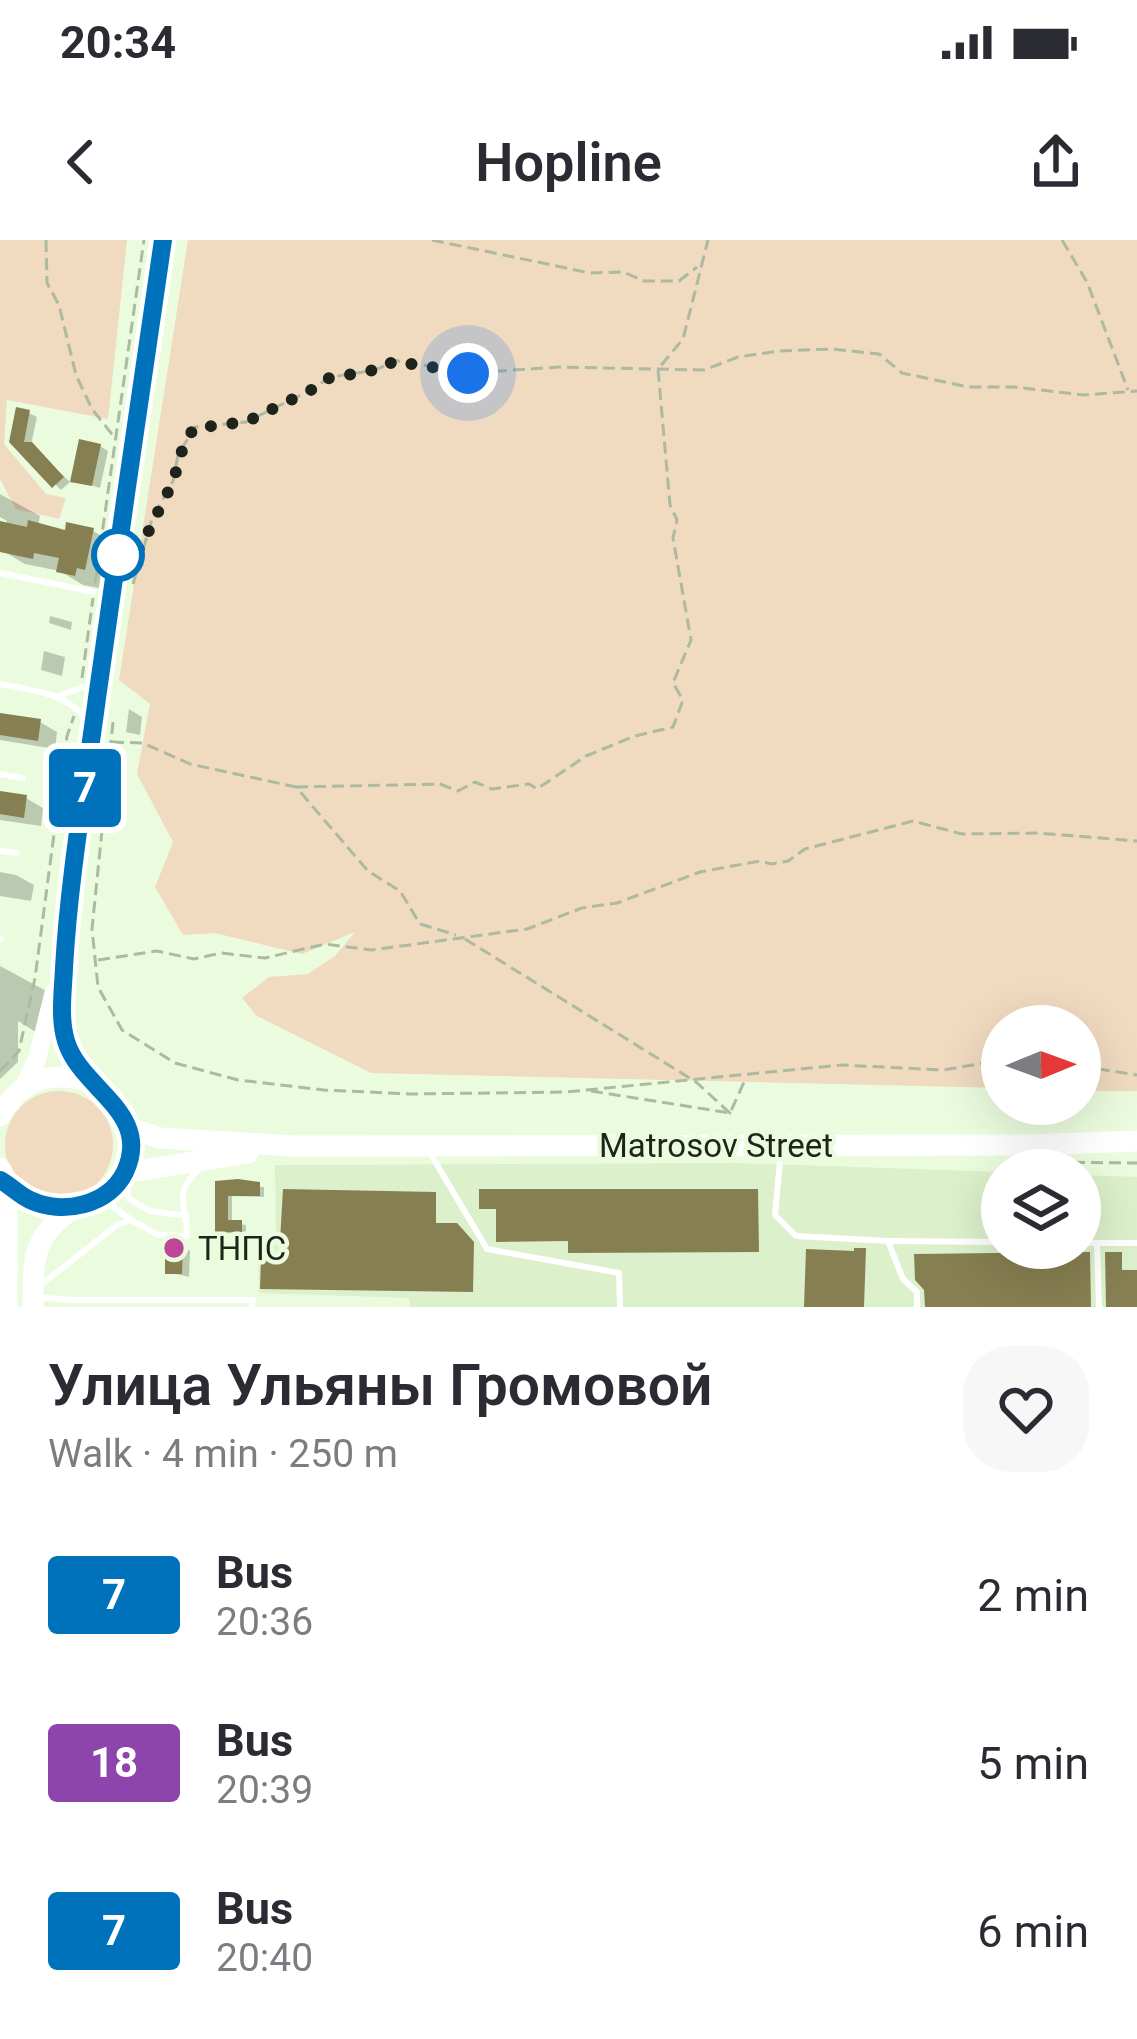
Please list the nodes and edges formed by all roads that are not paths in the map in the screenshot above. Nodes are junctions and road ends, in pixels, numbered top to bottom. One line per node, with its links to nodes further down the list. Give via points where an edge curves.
1 (163, 240): 4 (main road)
2 (0, 573): 3 (lane)
3 (94, 592)
4 (101, 670): 6 (lane, via 89,686); 7 (main road)
5 (0, 684): 6 (lane)
6 (58, 696): 7 (lane)
7 (93, 726): 12 (main road)
8 (0, 774): 9 (lane)
9 (23, 778)
10 (0, 850): 11 (lane)
11 (17, 853)
12 (66, 940): 13 (main road, via 65,1040); 14 (main road)
13 (94, 1082): 14 (main road, via 68,1076); 16 (main road)
14 (26, 1084): 15 (main road)
15 (0, 1116)
16 (130, 1128): 20 (main road, Matrosov Street, via 160,1138); 22 (main road)
17 (1137, 1141): 19 (main road, Matrosov Street)
18 (424, 1145): 19 (main road, Matrosov Street); 20 (main road, Matrosov Street); 37 (lane, via 487,1249 619,1273)
19 (781, 1146): 28 (lane, via 775,1215 796,1237)
20 (294, 1147): 21 (main road, Matrosov Street)
21 (212, 1158): 22 (main road, Matrosov Street); 26 (lane, via 185,1182)
22 (124, 1173): 24 (main road); 26 (lane, via 129,1199)
23 (2, 1177): 25 (main road, via 28,1199); 35 (main road)
24 (100, 1197): 25 (main road); 27 (lane)
25 (74, 1208): 33 (main road, via 39,1241)
26 (187, 1216): 27 (lane, via 187,1236 158,1235)
27 (131, 1220): 33 (lane, via 87,1245 43,1282)
28 (888, 1241): 29 (lane); 38 (lane, via 917,1292)
29 (981, 1242)
30 (1101, 1243): 31 (lane)
31 (1137, 1243)
32 (1098, 1269): 39 (lane)
33 (33, 1302): 34 (lane, via 58,1296)
34 (70, 1304): 36 (lane, via 253,1300)
35 (7, 1307)
36 (253, 1307)
37 (620, 1307)
38 (917, 1307)
39 (1099, 1307)

